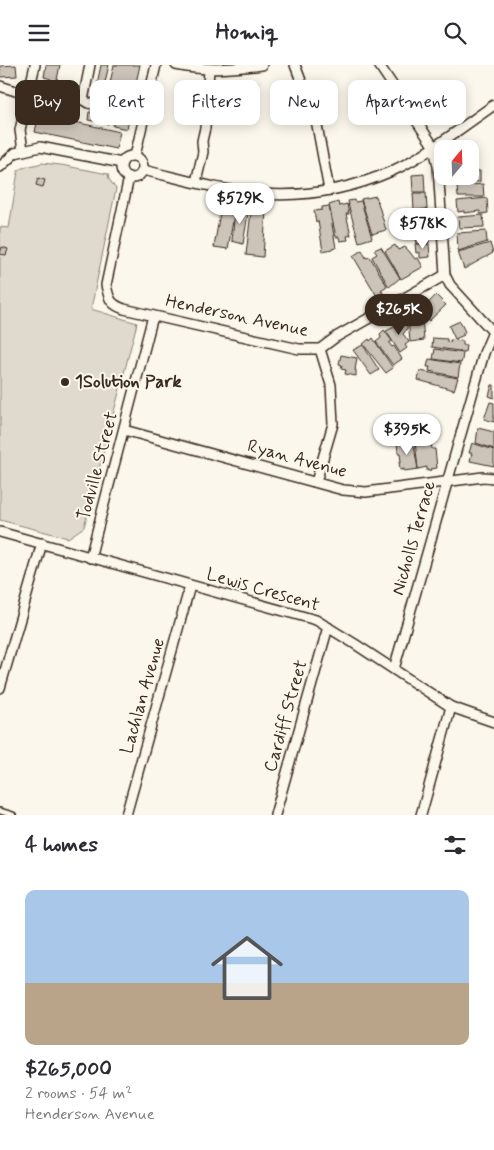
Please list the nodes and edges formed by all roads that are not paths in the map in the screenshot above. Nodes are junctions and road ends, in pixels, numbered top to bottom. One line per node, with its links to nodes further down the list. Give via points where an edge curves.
1 (35, 65): 9 (street)
2 (90, 65): 14 (street)
3 (156, 65): 10 (street)
4 (176, 65): 8 (street)
5 (262, 65): 8 (street)
6 (295, 65): 29 (street, via 316,120)
7 (379, 65): 20 (street)
8 (209, 70): 27 (street, via 203,152)
9 (32, 80)
10 (152, 80)
11 (0, 87): 12 (street)
12 (15, 91)
13 (80, 100): 14 (lane)
14 (83, 100): 15 (street)
15 (90, 103)
16 (494, 105): 19 (street)
17 (21, 125): 21 (street)
18 (142, 125): 22 (street)
19 (444, 140)
20 (434, 147): 29 (street, via 392,171)
21 (23, 150): 23 (street, via 40,147); 24 (street)
22 (135, 156): 23 (street, via 126,158); 25 (street, via 141,160)
23 (122, 163): 26 (street, via 123,173)
24 (0, 167)
25 (143, 170): 26 (street); 27 (street)
26 (129, 177): 31 (street, via 106,285 115,305)
27 (196, 182): 29 (street, via 262,194)
28 (439, 185): 30 (street)
29 (329, 190)
30 (445, 275): 32 (street, Nicholls Terrace, via 450,285); 33 (street, Henderson Avenue)
31 (152, 315): 33 (street, Henderson Avenue, via 299,349); 34 (street, Todville Street)
32 (493, 331): 37 (street, Nicholls Terrace)
33 (320, 349): 36 (street, via 332,385 333,425)
34 (124, 429): 36 (street, Ryan Avenue); 40 (street, Todville Street)
35 (494, 478): 37 (street, Ryan Avenue)
36 (316, 482): 37 (street, Ryan Avenue, via 343,490 366,492)
37 (446, 482): 44 (street, Nicholls Terrace)
38 (0, 532): 39 (street, Lewis Crescent)
39 (42, 543): 40 (street, Lewis Crescent); 43 (street)
40 (90, 558): 41 (street, Lewis Crescent)
41 (190, 586): 42 (street, Lewis Crescent, via 316,620); 50 (street, Lachlan Avenue)
42 (328, 627): 44 (street, Lewis Crescent); 51 (street, Cardiff Street)
43 (3, 665): 45 (street)
44 (394, 669): 46 (street, Lewis Crescent)
45 (0, 688)
46 (451, 707): 47 (street, Lewis Crescent); 52 (street)
47 (494, 722)
48 (0, 811): 49 (lane)
49 (13, 815)
50 (126, 815)
51 (275, 815)
52 (421, 815)

